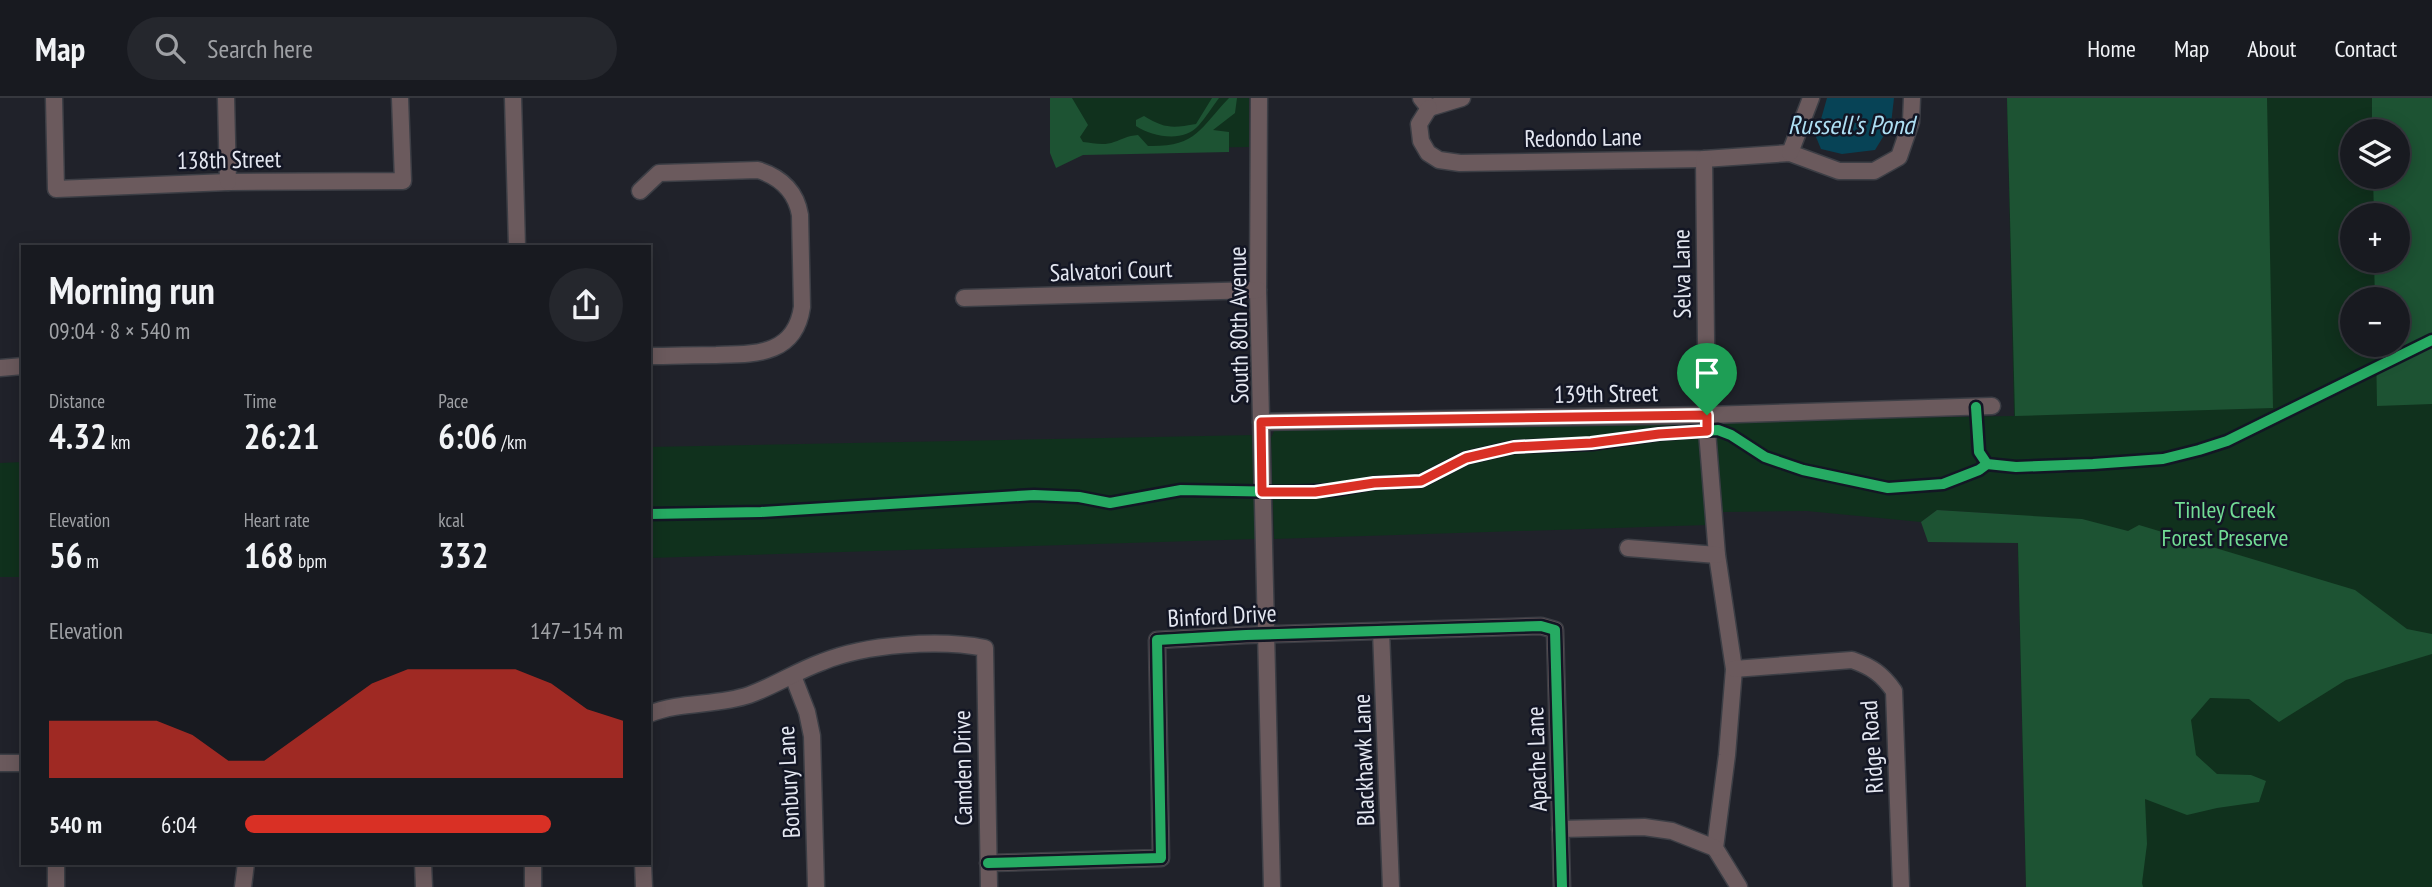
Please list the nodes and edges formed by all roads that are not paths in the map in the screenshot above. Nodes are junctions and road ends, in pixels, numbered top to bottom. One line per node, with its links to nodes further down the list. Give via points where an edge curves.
1 (54, 98): 12 (street, 138th Street, via 56,189)
2 (226, 98): 12 (street)
3 (400, 98): 12 (street, 138th Street, via 403,181)
4 (513, 98): 14 (street)
5 (1259, 98): 15 (street, South 80th Avenue)
6 (1462, 98): 9 (street)
7 (1811, 98): 10 (street)
8 (1912, 98): 10 (street, Redondo Lane, via 1911,122 1899,157 1874,171 1839,171)
9 (1425, 103): 11 (street, Redondo Lane, via 1419,124 1421,141 1439,160)
10 (1790, 153): 11 (street, Redondo Lane)
11 (1704, 159): 21 (street, Selva Lane)
12 (228, 183)
13 (640, 191): 17 (street, via 659,173 758,170 772,174 788,188 800,215 803,300 789,337 773,349 754,354)
14 (517, 245)
15 (1258, 290): 16 (street, Salvatori Court); 22 (street, South 80th Avenue)
16 (964, 298)
17 (651, 356)
18 (21, 366): 19 (street)
19 (0, 368)
20 (1993, 406): 21 (street, 139th Street)
21 (1707, 415): 22 (street, 139th Street); 24 (street, Selva Lane)
22 (1261, 422): 27 (street, South 80th Avenue)
23 (1628, 548): 24 (street)
24 (1717, 555): 28 (street, Selva Lane)
25 (1555, 630): 26 (street, Binford Drive, via 1541,626); 33 (street, Apache Lane)
26 (1381, 631): 27 (street, Binford Drive); 49 (street, Blackhawk Lane)
27 (1266, 634): 35 (street, Binford Drive, via 1157,639 1161,858); 48 (street, South 80th Avenue)
28 (1734, 669): 34 (street, Selva Lane); 52 (street, Ridge Road, via 1852,660 1882,675 1894,691)
29 (793, 676): 30 (street, via 746,696); 35 (street, Camden Drive, via 862,650 966,644 985,648); 46 (street, Bonbury Lane, via 812,736)
30 (651, 713)
31 (0, 763): 32 (street)
32 (21, 763)
33 (1560, 830): 34 (street, via 1644,827 1672,831); 50 (street, Apache Lane)
34 (1715, 848): 51 (street)
35 (988, 863): 47 (street, Camden Drive)
36 (55, 865): 41 (street)
37 (246, 865): 42 (street)
38 (424, 865): 43 (street)
39 (533, 865): 44 (street)
40 (643, 865): 45 (street)
41 (56, 887)
42 (243, 887)
43 (424, 887)
44 (533, 887)
45 (644, 887)
46 (816, 887)
47 (989, 887)
48 (1272, 887)
49 (1391, 887)
50 (1562, 887)
51 (1739, 887)
52 (1901, 887)

